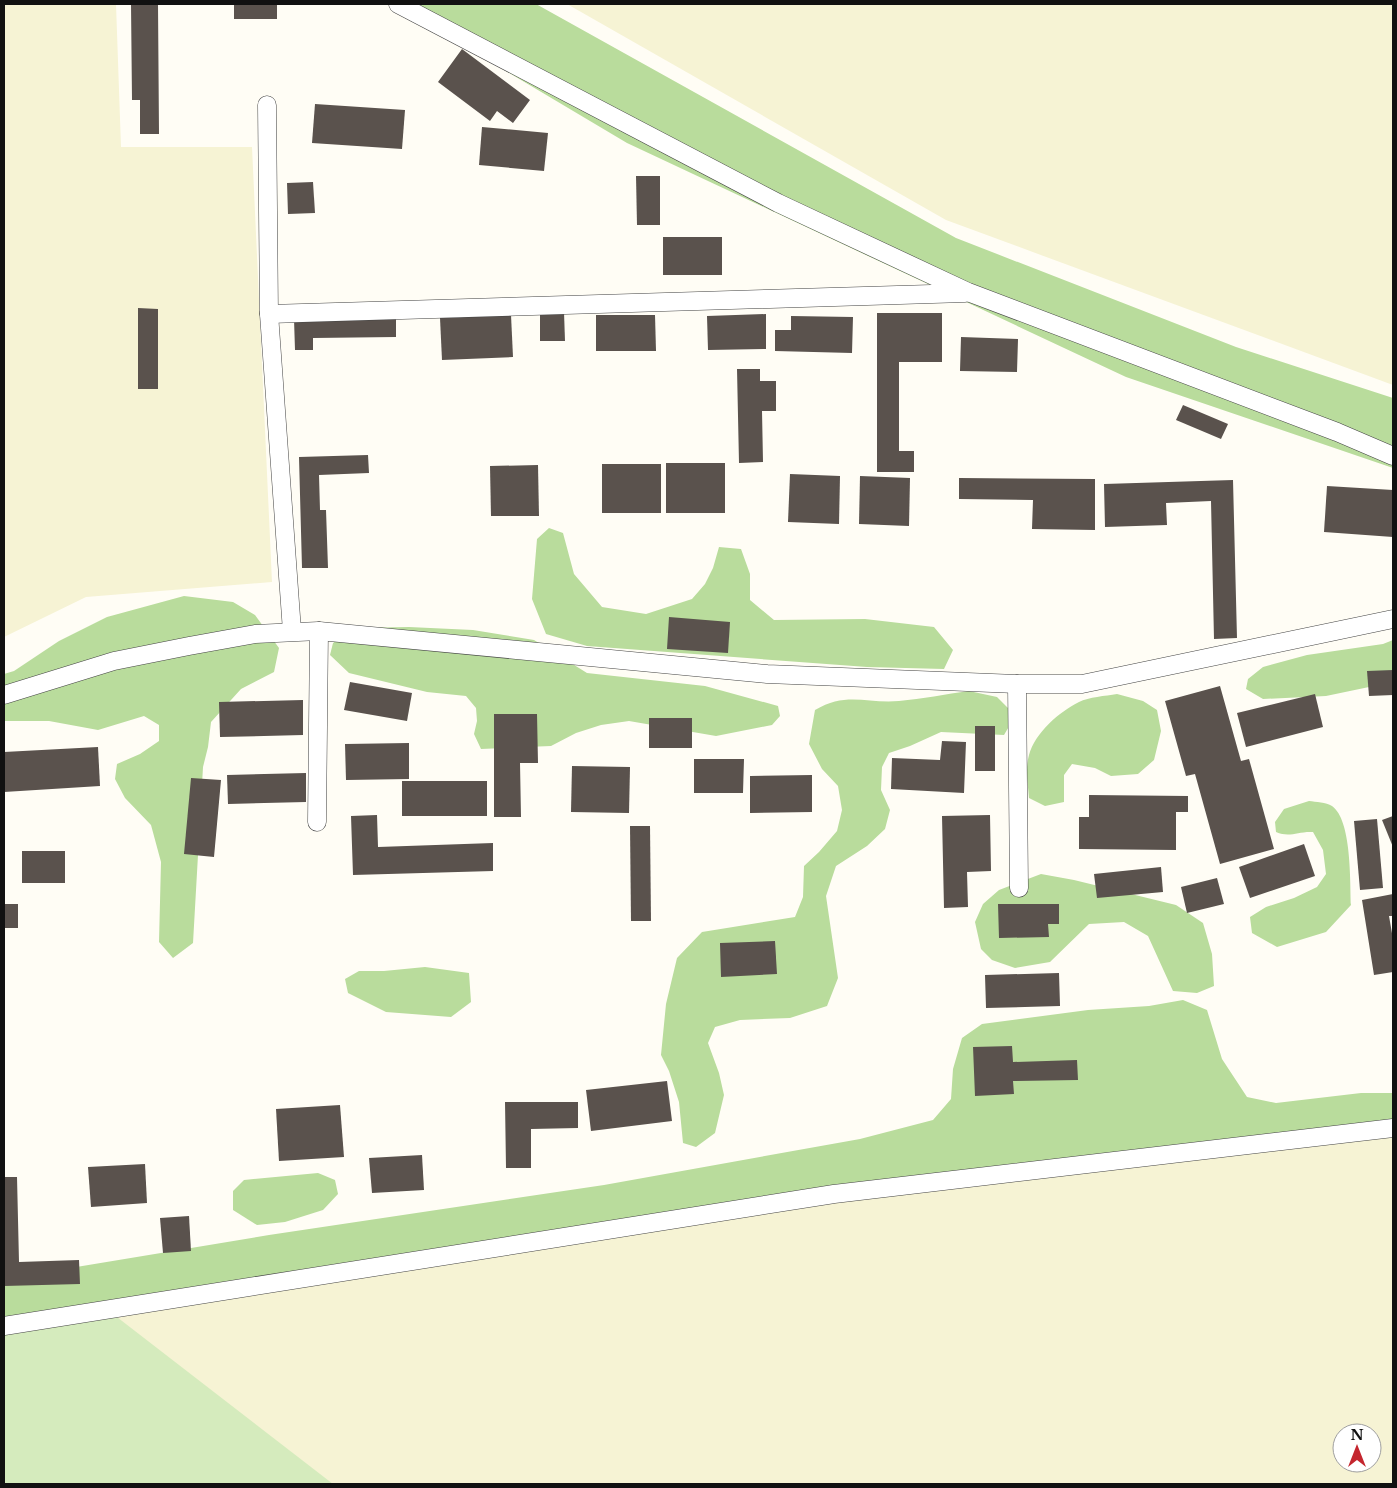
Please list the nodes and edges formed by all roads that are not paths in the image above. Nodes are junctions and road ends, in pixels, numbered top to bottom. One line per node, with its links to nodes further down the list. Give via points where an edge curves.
1 (398, 4): 3 (lane, via 778,203)
2 (267, 105): 4 (lane)
3 (968, 292): 4 (lane); 5 (lane)
4 (269, 314): 7 (lane)
5 (1393, 456)
6 (1393, 619): 9 (lane, via 1082,684)
7 (292, 631): 8 (lane); 10 (lane, via 254,634 114,661)
8 (319, 631): 9 (lane, via 767,674); 11 (lane)
9 (1017, 684): 12 (lane)
10 (4, 695)
11 (317, 822)
12 (1019, 888)
13 (1393, 1128): 14 (lane, via 834,1194)
14 (4, 1326)

